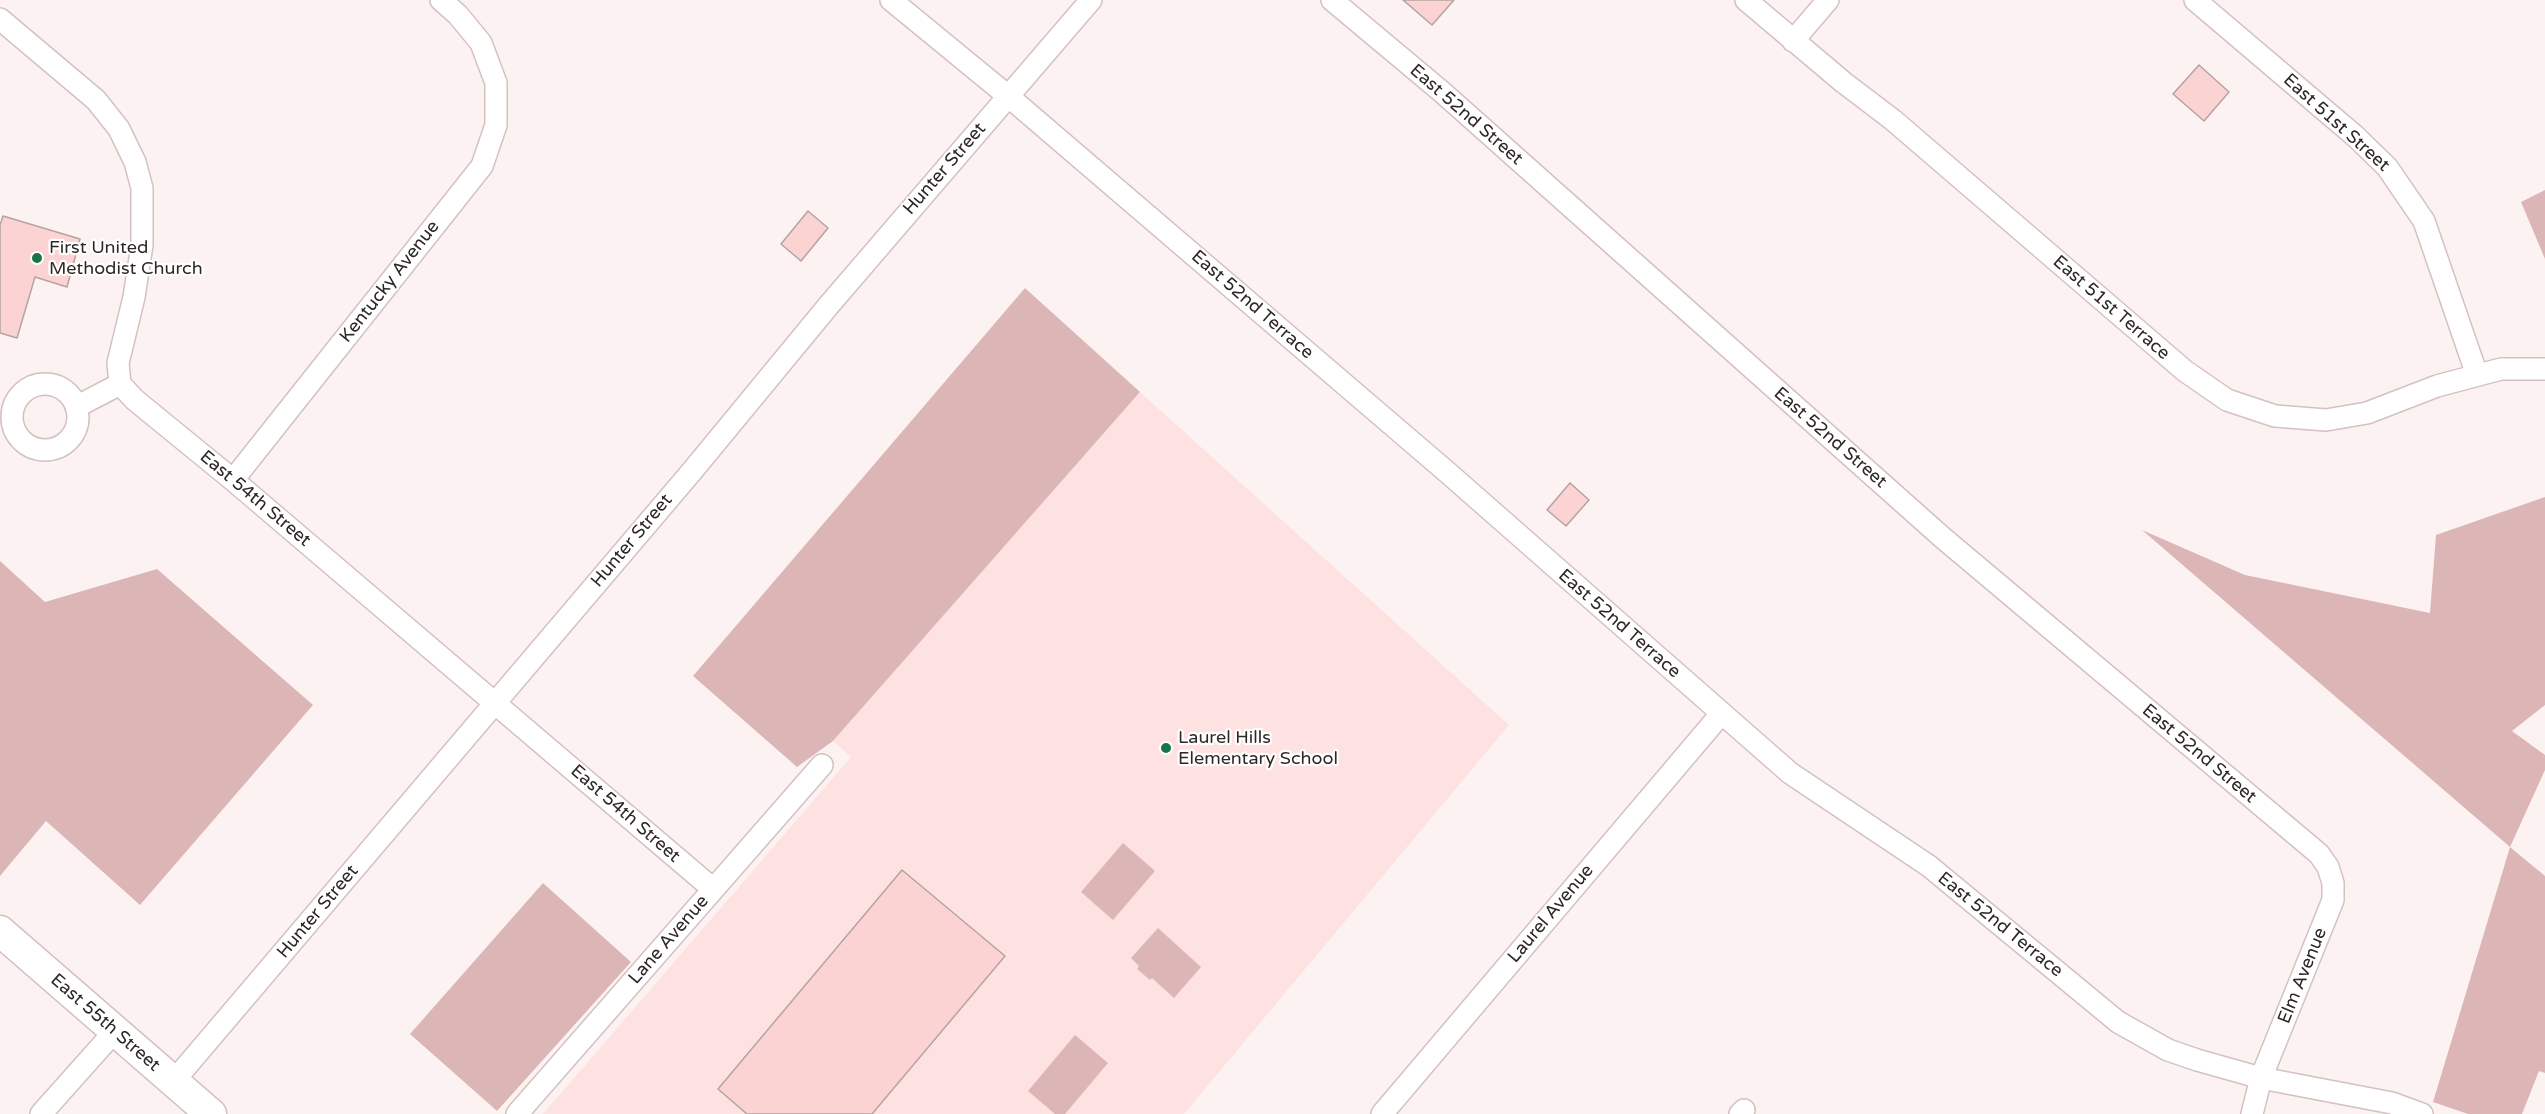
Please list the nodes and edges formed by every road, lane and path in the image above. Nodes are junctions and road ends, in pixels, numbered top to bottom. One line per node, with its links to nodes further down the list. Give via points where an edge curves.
1 (441, 0): 15 (street, Kentucky Avenue, via 481,43 496,83 496,125 482,166)
2 (891, 0): 10 (street, East 52nd Terrace)
3 (1091, 0): 10 (street, Hunter Street)
4 (1332, 0): 19 (street, East 52nd Street, via 1442,92 1943,538 2319,854)
5 (1746, 0): 9 (street, East 51st Terrace)
6 (1828, 0): 9 (street)
7 (2195, 0): 12 (street, East 51st Street, via 2387,167 2424,220)
8 (0, 19): 13 (street, via 96,100 119,129 135,162 142,188 142,245 118,363)
9 (1793, 41): 12 (street, East 51st Terrace, via 1893,120 2185,371 2227,400 2275,416 2326,420 2367,413)
10 (1008, 96): 16 (street, Hunter Street); 17 (street, East 52nd Terrace, via 1447,472)
11 (2545, 369): 12 (street, East 51st Terrace, via 2501,369)
12 (2477, 375)
13 (120, 384): 14 (street); 15 (street, East 54th Street)
14 (76, 407)
15 (233, 480): 16 (street, East 54th Street)
16 (496, 703): 20 (street, East 54th Street); 24 (street, Hunter Street)
17 (1721, 714): 23 (street, East 52nd Terrace, via 1790,773 1929,866 2118,1022 2168,1050); 28 (street, Laurel Avenue)
18 (822, 765): 20 (street, Lane Avenue)
19 (2330, 872): 23 (street, Elm Avenue, via 2333,900)
20 (714, 889): 27 (street, Lane Avenue)
21 (0, 931): 22 (street, East 55th Street)
22 (115, 1031): 24 (street, East 55th Street); 25 (street)
23 (2261, 1078): 29 (street, Elm Avenue); 30 (street, East 52nd Terrace, via 2392,1103)
24 (173, 1082): 26 (street, East 55th Street)
25 (41, 1114)
26 (211, 1114)
27 (517, 1114)
28 (1382, 1114)
29 (2252, 1114)
30 (2422, 1114)

